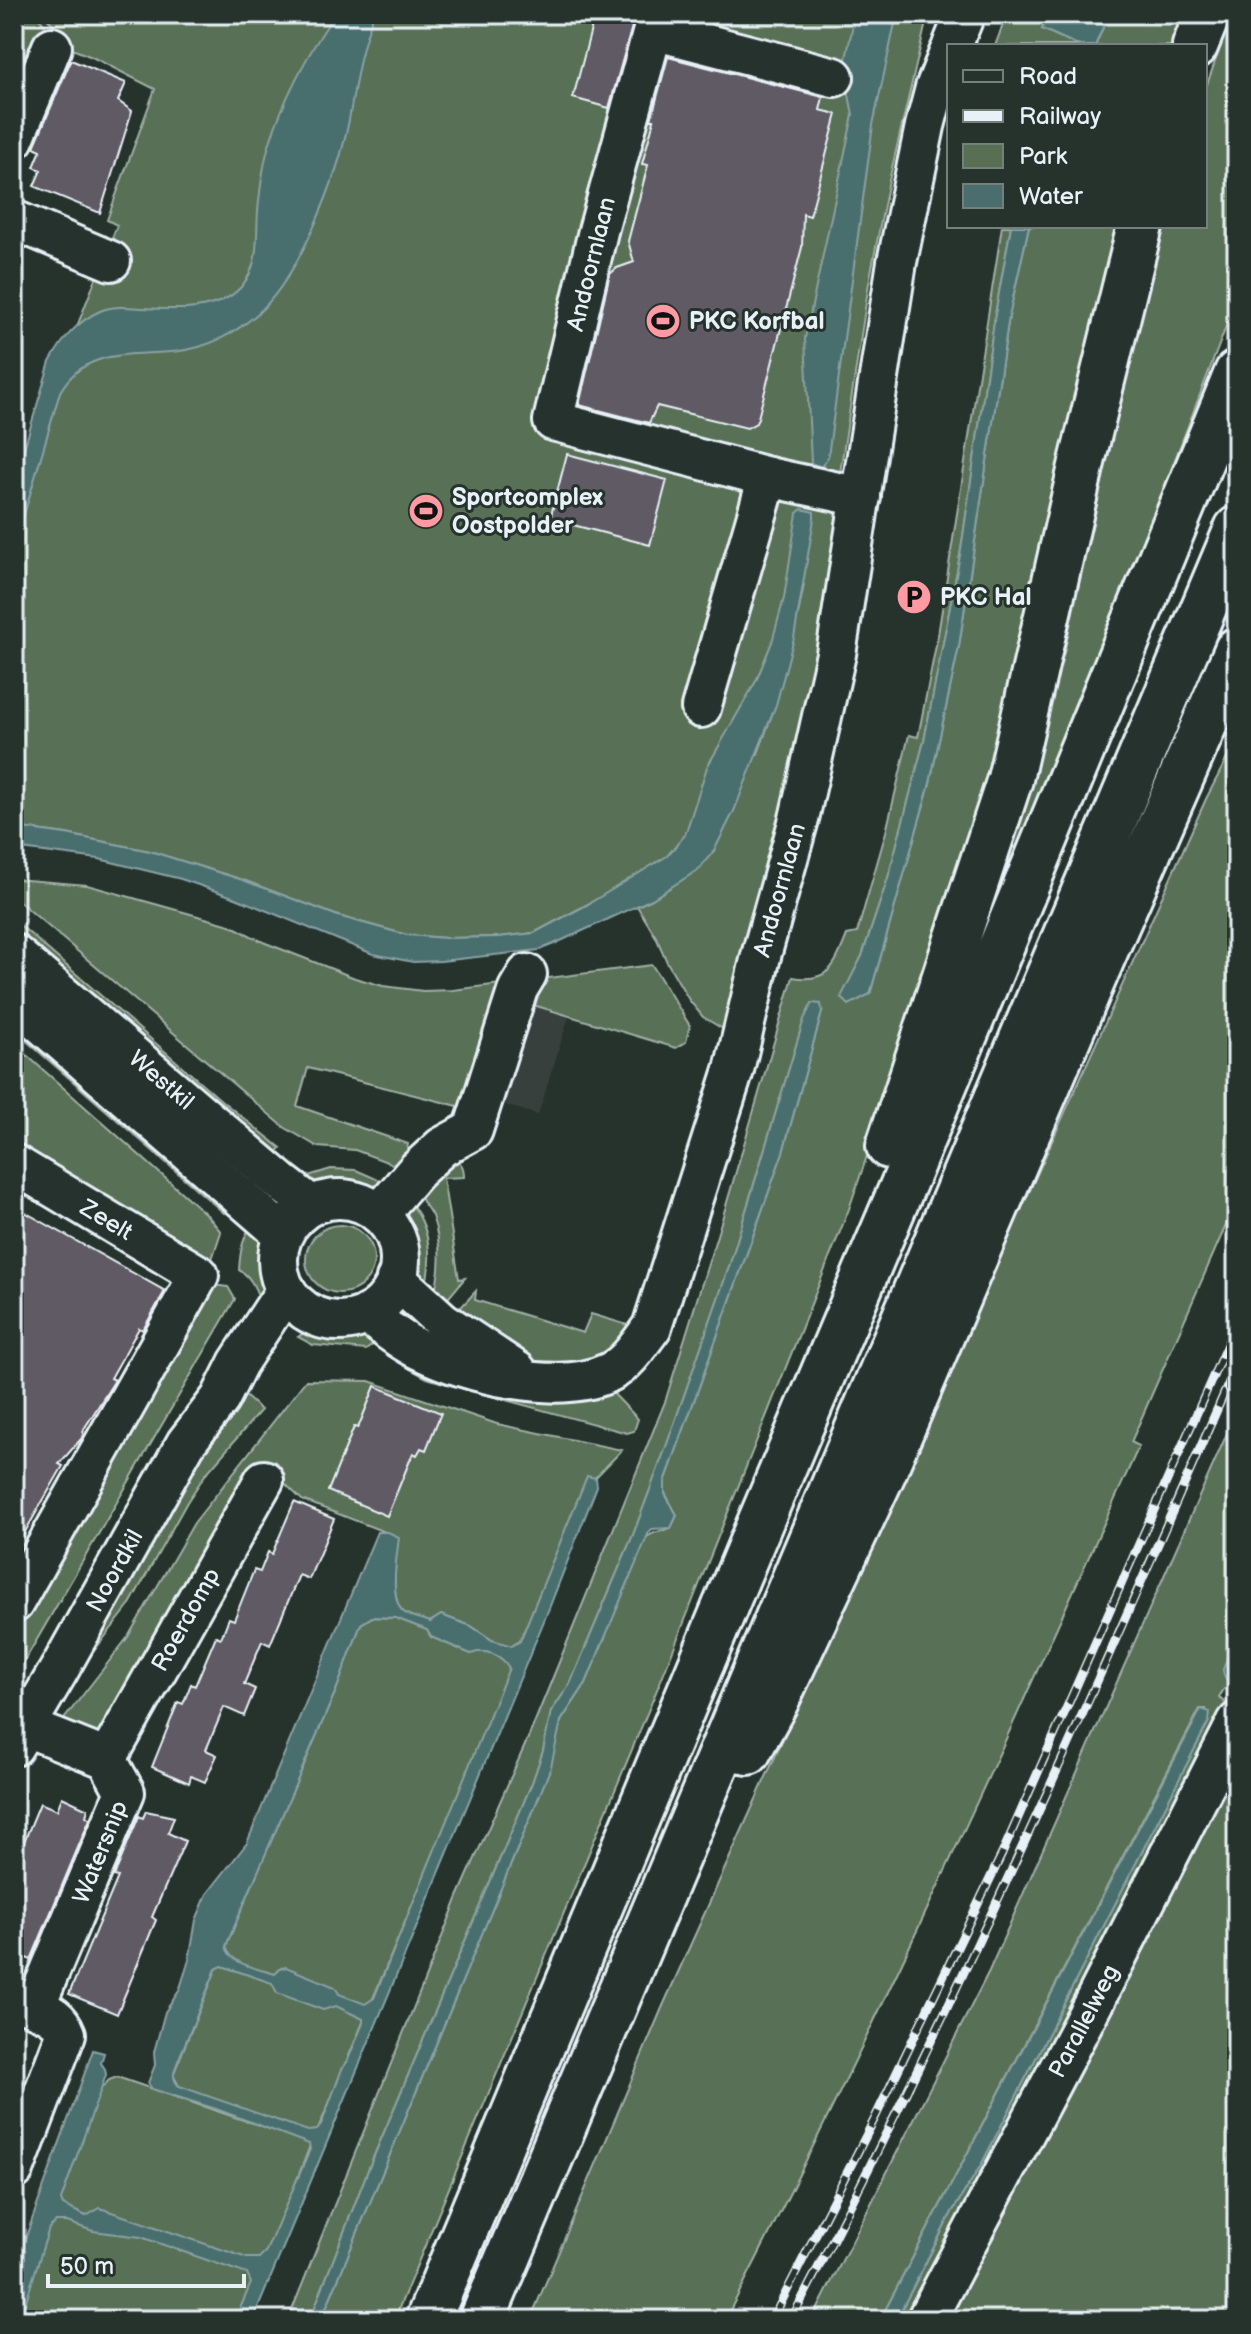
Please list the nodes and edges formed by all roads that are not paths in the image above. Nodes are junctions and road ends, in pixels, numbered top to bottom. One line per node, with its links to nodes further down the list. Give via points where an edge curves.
1 (965, 14): 3 (street)
2 (1208, 14): 4 (highway)
3 (953, 44)
4 (1196, 44)
5 (52, 47): 8 (street)
6 (947, 58): 14 (street, Andoornlaan, via 928,113 900,246)
7 (834, 77): 13 (street, Andoornlaan, via 653,30 553,421)
8 (14, 139)
9 (14, 220): 11 (street)
10 (1140, 228): 32 (highway, via 1010,779 862,1226 772,1453)
11 (111, 261)
12 (1237, 373): 32 (highway)
13 (768, 477): 14 (street, Andoornlaan); 18 (street)
14 (861, 497): 30 (street, Andoornlaan, via 836,654 799,819 734,1070 652,1327 611,1372 583,1381)
15 (1237, 529): 37 (highway)
16 (1237, 650): 19 (highway)
17 (1237, 701): 19 (highway)
18 (701, 708)
19 (1165, 814): 37 (highway, via 884,1471 777,1699)
20 (14, 954): 25 (street, Westkil)
21 (527, 974): 24 (street, via 473,1130 442,1147)
22 (14, 1000): 26 (street, Westkil)
23 (16, 1169): 33 (street, Zeelt, via 199,1275)
24 (391, 1201): 25 (street, via 368,1206 339,1199); 27 (street, via 400,1262)
25 (311, 1205): 26 (street)
26 (283, 1234): 28 (street, via 280,1276)
27 (396, 1279): 29 (street, via 385,1299); 30 (street, via 442,1321)
28 (298, 1302): 29 (street, via 333,1320); 35 (street, Noordkil, via 238,1363)
29 (367, 1314): 30 (street, Andoornlaan, via 417,1349 480,1372)
30 (533, 1381)
31 (264, 1480): 36 (street, Roerdomp)
32 (754, 1537): 40 (highway)
33 (14, 1603)
34 (1237, 1722): 42 (street, Parallelweg)
35 (18, 1731): 36 (street)
36 (107, 1759): 38 (street, Watersnip, via 125,1792)
37 (639, 1946): 41 (highway)
38 (25, 2003): 39 (street, via 54,2015 66,2034)
39 (14, 2170)
40 (428, 2320)
41 (482, 2320)
42 (926, 2320)

